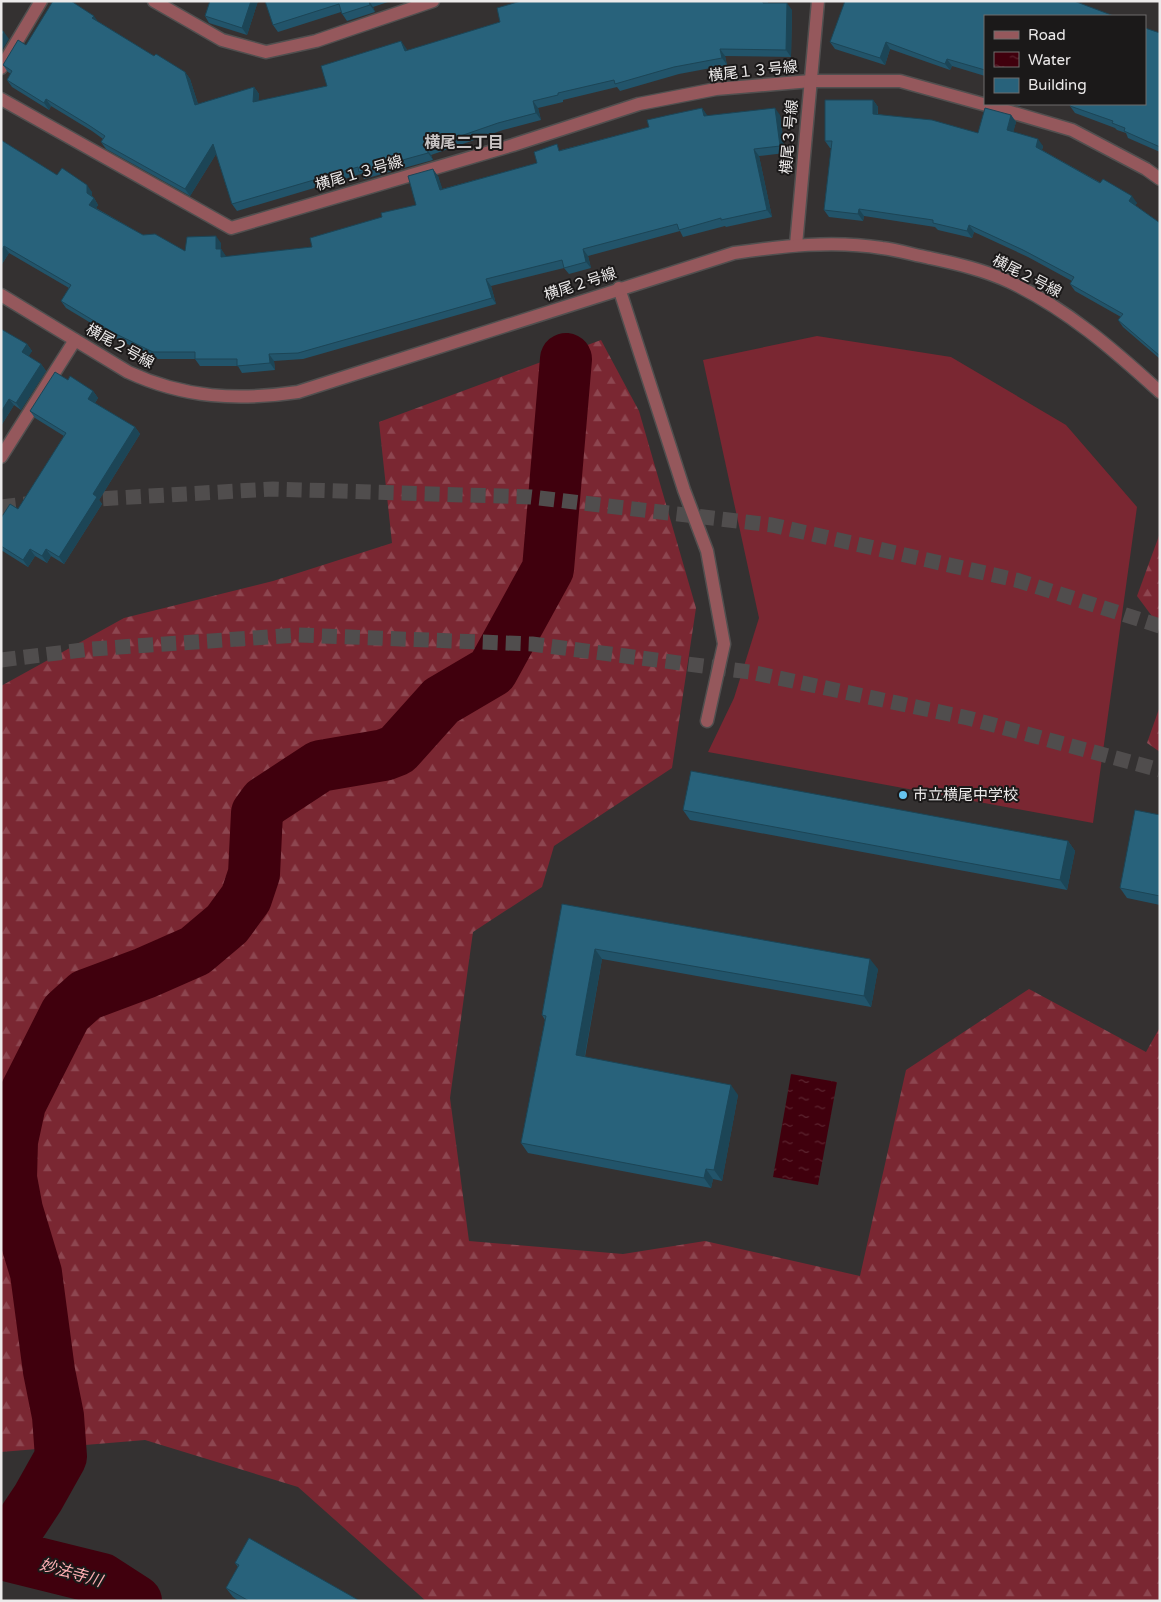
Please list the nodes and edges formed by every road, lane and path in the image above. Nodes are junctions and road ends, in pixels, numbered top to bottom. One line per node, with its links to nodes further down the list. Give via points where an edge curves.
1 (42, 1): 5 (street)
2 (154, 1): 3 (street, via 222,40 266,52 316,41)
3 (433, 1)
4 (818, 1): 6 (street, 横尾３号線)
5 (1, 68)
6 (811, 81): 7 (street, 横尾１３号線, via 716,89 639,104 513,145 231,228); 8 (street, 横尾１３号線, via 900,82); 11 (street, 横尾３号線)
7 (1, 99)
8 (984, 104)
9 (986, 105): 10 (street, 横尾１３号線, via 1072,130)
10 (1160, 179)
11 (796, 245): 12 (street, 横尾２号線, via 734,253); 15 (street, 横尾２号線, via 881,248 974,267 1011,282 1063,313 1110,346)
12 (619, 288): 14 (street, 横尾２号線, via 298,392 256,398 210,397 168,388 128,372); 17 (street, via 707,551 724,644)
13 (1, 295): 14 (street, 横尾２号線)
14 (75, 340): 16 (street)
15 (1160, 392)
16 (1, 457)
17 (706, 721)

